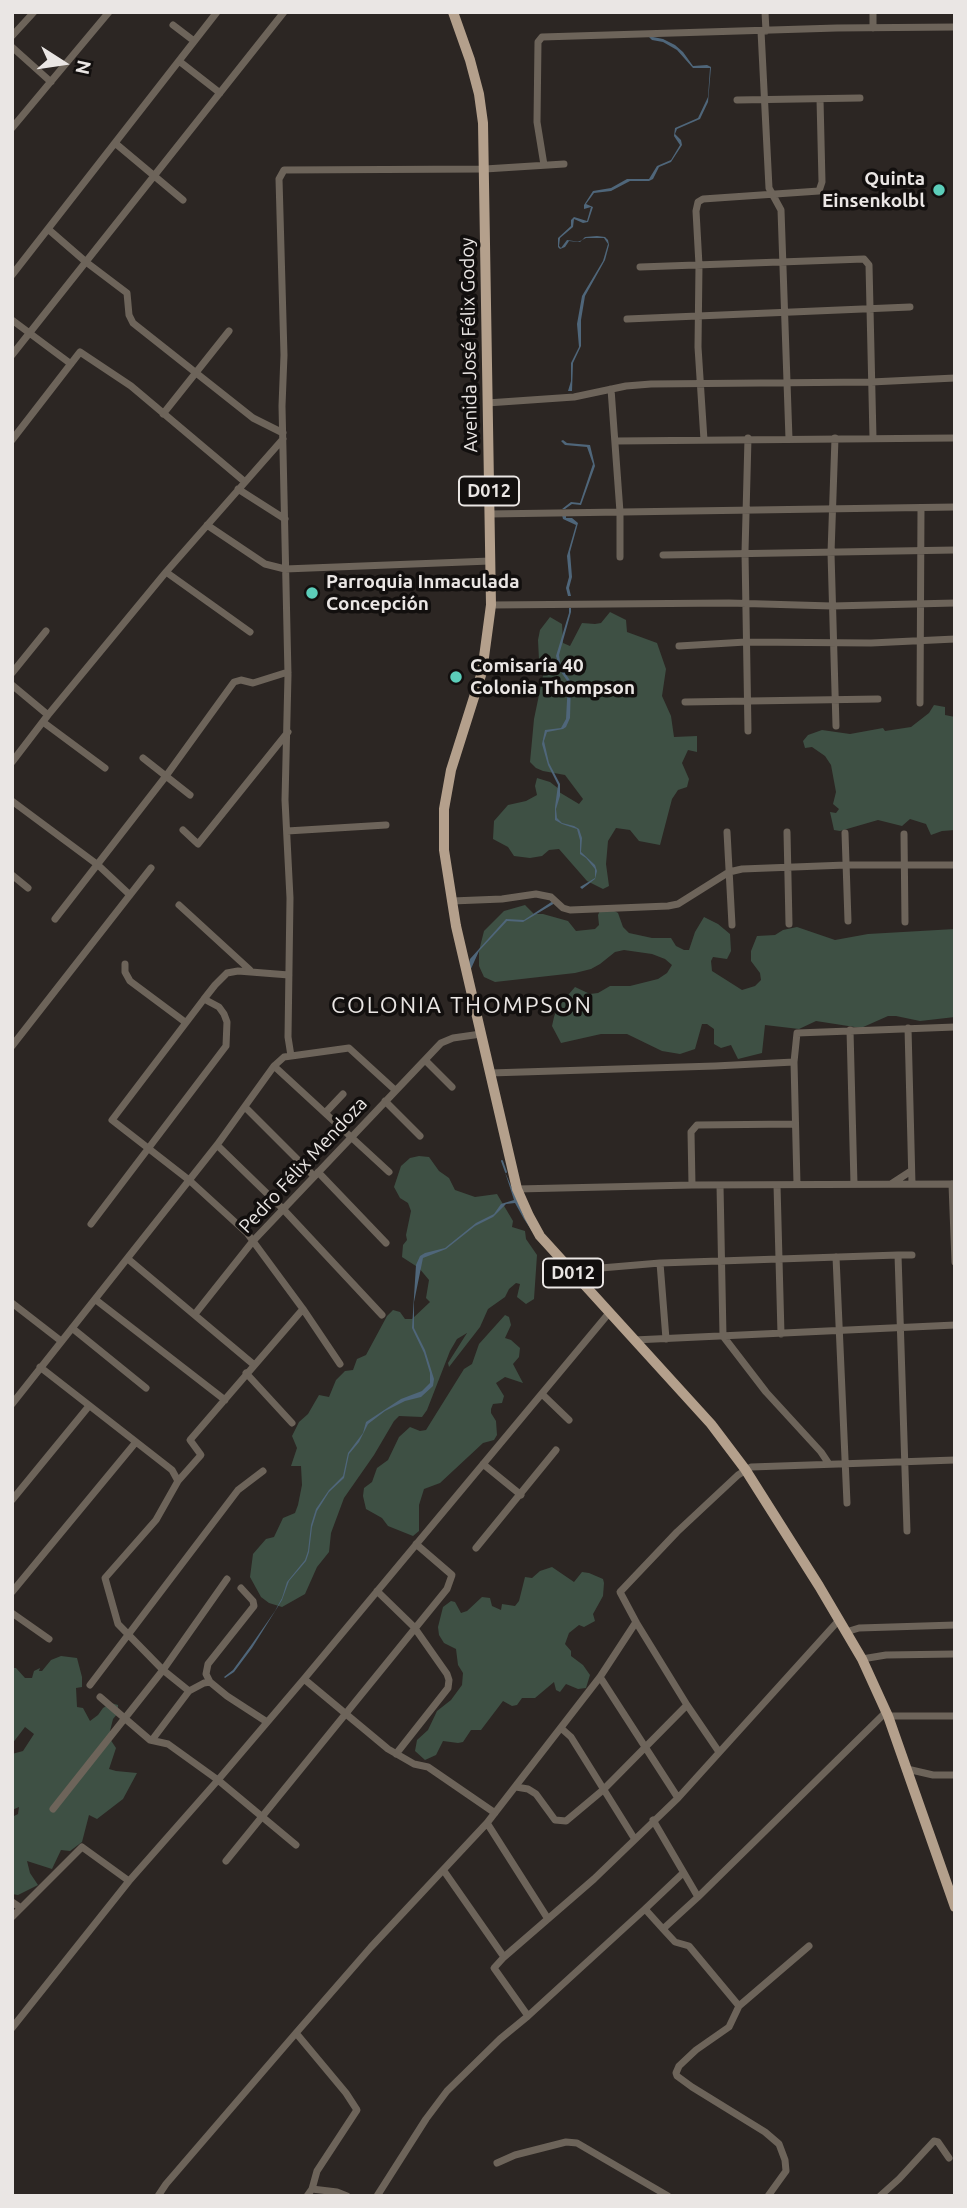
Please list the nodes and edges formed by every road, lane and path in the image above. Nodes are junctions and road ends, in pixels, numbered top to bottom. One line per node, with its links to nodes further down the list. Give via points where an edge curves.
1 (33, 12): 12 (street)
2 (109, 12): 16 (street)
3 (217, 12): 13 (street)
4 (453, 12): 26 (main road, Avenida José Félix Godoy / D012, via 479,94)
5 (765, 12): 11 (street)
6 (873, 12): 10 (street)
7 (280, 14): 17 (street)
8 (173, 24): 13 (street)
9 (955, 27): 10 (street)
10 (873, 28): 11 (street)
11 (763, 31): 21 (street); 25 (street, via 542,37 538,41 537,122)
12 (12, 36)
13 (194, 41): 15 (street)
14 (12, 47): 16 (street)
15 (179, 61): 17 (street); 23 (street)
16 (51, 82): 22 (street)
17 (219, 93): 27 (street)
18 (860, 98): 19 (street)
19 (820, 99): 21 (street); 28 (street, via 822,187)
20 (737, 100): 21 (street)
21 (765, 100): 29 (street)
22 (12, 128)
23 (115, 143): 27 (street); 32 (street)
24 (564, 164): 25 (street)
25 (544, 165): 26 (street)
26 (485, 169): 54 (main road, Avenida José Félix Godoy / D012); 56 (street, via 284,170 279,179)
27 (154, 176): 30 (street); 34 (street)
28 (787, 193): 29 (street); 31 (street)
29 (771, 195): 31 (street); 35 (street, via 698,202)
30 (183, 200)
31 (781, 210): 33 (street)
32 (48, 229): 34 (street); 37 (street)
33 (783, 261): 35 (street); 39 (street, via 864,259 869,265); 40 (street)
34 (86, 262): 45 (street); 48 (street, via 127,293 133,323)
35 (699, 265): 36 (street); 41 (street)
36 (640, 267)
37 (12, 275)
38 (910, 307): 39 (street)
39 (870, 309): 40 (street); 51 (street)
40 (785, 313): 41 (street); 50 (street)
41 (698, 318): 42 (street); 52 (street)
42 (627, 319)
43 (12, 320): 45 (street)
44 (229, 331): 48 (street)
45 (29, 333): 46 (street); 47 (street)
46 (12, 355)
47 (71, 364): 55 (street, via 80,352); 62 (street)
48 (196, 373): 55 (street); 56 (street)
49 (955, 377): 51 (street)
50 (787, 382): 51 (street); 52 (street); 61 (street)
51 (871, 382): 59 (street)
52 (701, 384): 53 (street); 63 (street)
53 (611, 389): 54 (street, via 574,397); 64 (street)
54 (487, 403): 72 (main road, Avenida José Félix Godoy / D012)
55 (163, 414): 65 (street)
56 (283, 436): 65 (street); 73 (street)
57 (748, 438): 61 (street); 63 (street); 70 (street)
58 (835, 438): 59 (street); 61 (street); 69 (street)
59 (873, 438): 60 (street)
60 (955, 438)
61 (789, 439)
62 (12, 440)
63 (704, 440): 64 (street)
64 (616, 441): 71 (street)
65 (245, 482): 66 (street)
66 (238, 489): 73 (street); 74 (street)
67 (955, 507): 68 (street)
68 (921, 508): 69 (street); 75 (street)
69 (833, 510): 70 (street); 78 (street)
70 (747, 511): 71 (street); 77 (street)
71 (620, 512): 72 (street); 80 (street)
72 (489, 514): 81 (main road, Avenida José Félix Godoy / D012)
73 (285, 519): 82 (street)
74 (207, 525): 82 (street, via 265,564); 83 (street)
75 (919, 550): 76 (street); 78 (street); 84 (street)
76 (955, 550)
77 (745, 552): 78 (street); 79 (street); 86 (street)
78 (831, 553): 88 (street)
79 (663, 555)
80 (620, 558)
81 (489, 561): 82 (street); 87 (main road, Avenida José Félix Godoy / D012)
82 (285, 569): 96 (street)
83 (166, 572): 90 (street); 104 (street)
84 (919, 603): 85 (street); 88 (street); 92 (street)
85 (955, 603)
86 (746, 604): 87 (street); 88 (street); 93 (street)
87 (491, 605): 132 (main road, Avenida José Félix Godoy / D012, via 482,672 451,770 444,809 444,850)
88 (832, 606): 94 (street)
89 (46, 631): 97 (street)
90 (250, 632)
91 (955, 639): 92 (street)
92 (920, 641): 94 (street); 103 (street)
93 (746, 642): 94 (street); 95 (street); 100 (street)
94 (834, 643): 101 (street)
95 (679, 646)
96 (288, 672): 108 (street); 112 (street, via 253,683 234,682)
97 (12, 673)
98 (12, 685): 104 (street)
99 (878, 699): 101 (street)
100 (747, 701): 101 (street); 102 (street); 107 (street)
101 (835, 701): 106 (street)
102 (685, 702)
103 (920, 703)
104 (48, 715): 105 (street)
105 (43, 722): 110 (street); 111 (street)
106 (836, 726)
107 (748, 731)
108 (288, 732): 116 (street, via 198,844); 117 (street)
109 (143, 758): 112 (street)
110 (12, 762)
111 (105, 768)
112 (166, 776): 113 (street); 122 (street)
113 (190, 795)
114 (12, 801): 122 (street)
115 (386, 825): 117 (street)
116 (183, 830)
117 (287, 831): 141 (street)
118 (727, 832): 128 (street)
119 (787, 832): 126 (street)
120 (845, 833): 123 (street)
121 (904, 834): 124 (street)
122 (98, 865): 131 (street); 134 (street)
123 (846, 865): 124 (street); 126 (street); 135 (street)
124 (904, 865): 125 (street); 136 (street)
125 (955, 865)
126 (788, 867): 128 (street); 137 (street)
127 (151, 868): 131 (street)
128 (729, 872): 132 (street, via 668,906 570,910 551,897 536,894); 138 (street)
129 (12, 876): 130 (street)
130 (28, 888)
131 (130, 895): 148 (street)
132 (452, 901): 147 (main road, Avenida José Félix Godoy / D012)
133 (179, 905): 140 (street)
134 (55, 919)
135 (848, 921)
136 (905, 922)
137 (789, 924)
138 (732, 925)
139 (125, 964): 143 (street, via 130,981)
140 (250, 970): 141 (street); 142 (street, via 227,973)
141 (289, 975): 149 (street)
142 (204, 999): 143 (street); 164 (street, via 224,1014 226,1046)
143 (185, 1022): 164 (street, via 112,1120)
144 (955, 1027): 145 (street)
145 (908, 1028): 146 (street); 165 (street)
146 (850, 1030): 151 (street, via 797,1033); 170 (street)
147 (481, 1034): 150 (street, Pedro Félix Mendoza, via 441,1043); 153 (main road, D012)
148 (12, 1046)
149 (291, 1056): 152 (street); 155 (street, via 349,1048)
150 (425, 1060): 154 (street); 155 (street, Pedro Félix Mendoza)
151 (794, 1062): 153 (street); 160 (street)
152 (274, 1066): 158 (street); 159 (street)
153 (490, 1073): 177 (main road, D012)
154 (452, 1087)
155 (395, 1090): 157 (street, Pedro Félix Mendoza)
156 (343, 1094): 159 (street)
157 (385, 1101): 161 (street); 162 (street, Pedro Félix Mendoza)
158 (245, 1107): 163 (street); 167 (street)
159 (325, 1113): 162 (street)
160 (795, 1124): 169 (street); 174 (street, via 697,1125 691,1132)
161 (420, 1136)
162 (351, 1137): 166 (street); 167 (street, Pedro Félix Mendoza)
163 (217, 1145): 168 (street); 178 (street)
164 (147, 1149): 168 (street); 179 (street)
165 (911, 1171): 171 (street); 172 (street)
166 (389, 1172)
167 (316, 1174): 178 (street, Pedro Félix Mendoza); 181 (street)
168 (189, 1181): 180 (street); 185 (street)
169 (797, 1184): 170 (street); 176 (street)
170 (854, 1184): 171 (street)
171 (890, 1184): 172 (street)
172 (912, 1184): 173 (street)
173 (953, 1184): 188 (street)
174 (692, 1185): 175 (street); 177 (street)
175 (720, 1185): 176 (street); 187 (street)
176 (777, 1185): 186 (street)
177 (517, 1189): 190 (main road, D012, via 540,1236)
178 (283, 1209): 180 (street, Pedro Félix Mendoza); 196 (street)
179 (91, 1224)
180 (253, 1241): 193 (street); 195 (street, Pedro Félix Mendoza)
181 (386, 1243)
182 (898, 1255): 183 (street); 184 (street); 199 (street)
183 (912, 1255)
184 (836, 1257): 186 (street); 200 (street)
185 (128, 1259): 191 (street); 195 (street)
186 (778, 1259): 187 (street); 201 (street)
187 (722, 1261): 189 (street); 202 (street)
188 (955, 1262)
189 (660, 1263): 190 (street, via 601,1268); 203 (street)
190 (576, 1276): 194 (main road, D012)
191 (96, 1300): 198 (street); 212 (street)
192 (12, 1303): 205 (street)
193 (303, 1309): 206 (street); 207 (street)
194 (609, 1313): 204 (main road, D012); 211 (street)
195 (195, 1314): 206 (street)
196 (382, 1315)
197 (955, 1325): 199 (street)
198 (72, 1328): 205 (street); 210 (street)
199 (900, 1328): 200 (street); 220 (street)
200 (839, 1332): 201 (street); 221 (street)
201 (781, 1335): 202 (street)
202 (723, 1336): 203 (street); 223 (street)
203 (666, 1339): 204 (street)
204 (634, 1340): 224 (main road, D012)
205 (61, 1341): 208 (street)
206 (253, 1364): 209 (street)
207 (340, 1364)
208 (40, 1367): 213 (street); 214 (street)
209 (246, 1373): 212 (street); 216 (street)
210 (146, 1388)
211 (542, 1394): 215 (street); 222 (street)
212 (225, 1400): 226 (street, via 190,1440 201,1455)
213 (12, 1404)
214 (89, 1406): 217 (street); 228 (street)
215 (569, 1420)
216 (292, 1423)
217 (136, 1442): 226 (street); 236 (street)
218 (556, 1450): 227 (street)
219 (955, 1460): 220 (street)
220 (904, 1461): 221 (street); 230 (street)
221 (845, 1463): 223 (street); 229 (street)
222 (483, 1464): 227 (street); 231 (street)
223 (829, 1464): 224 (street)
224 (745, 1469): 238 (main road, D012); 239 (street, via 621,1590)
225 (263, 1471): 243 (street, via 238,1490)
226 (178, 1481): 243 (street, via 156,1520 105,1578 118,1624)
227 (520, 1494): 232 (street)
228 (12, 1500)
229 (848, 1503)
230 (907, 1531)
231 (416, 1544): 235 (street); 241 (street, via 452,1575 447,1589)
232 (476, 1548)
233 (227, 1579): 247 (street)
234 (241, 1588): 250 (street, via 254,1606 208,1664)
235 (377, 1591): 241 (street); 249 (street)
236 (12, 1592)
237 (12, 1612): 244 (street)
238 (839, 1620): 242 (main road, D012); 263 (street)
239 (636, 1622): 248 (street); 254 (street)
240 (955, 1625): 242 (street)
241 (415, 1627): 255 (street); 264 (street, via 449,1684)
242 (846, 1632): 246 (main road, D012)
243 (128, 1635): 247 (street); 251 (street)
244 (49, 1639)
245 (955, 1654): 246 (street)
246 (862, 1659): 256 (main road, D012)
247 (163, 1670): 252 (street); 258 (street)
248 (600, 1677): 260 (street); 262 (street)
249 (304, 1679): 255 (street); 259 (street)
250 (210, 1682): 252 (street); 259 (street)
251 (90, 1685)
252 (189, 1691): 261 (street)
253 (100, 1696): 258 (street)
254 (687, 1705): 262 (street); 263 (street)
255 (347, 1713): 264 (street); 273 (street)
256 (887, 1714): 257 (street); 265 (main road, D012); 282 (street)
257 (955, 1716)
258 (125, 1718): 261 (street); 271 (street)
259 (267, 1722): 267 (street)
260 (562, 1729): 268 (street); 269 (street)
261 (152, 1740): 267 (street, via 168,1744)
262 (645, 1746): 269 (street); 270 (street)
263 (719, 1752): 270 (street)
264 (396, 1754): 272 (street, via 428,1768)
265 (907, 1769): 266 (street); 285 (main road, D012)
266 (955, 1775)
267 (218, 1780): 273 (street); 281 (street)
268 (516, 1787): 269 (street, via 536,1794 555,1820 563,1822); 272 (street)
269 (603, 1790): 276 (street)
270 (678, 1798): 274 (street)
271 (53, 1809)
272 (495, 1813): 275 (street)
273 (262, 1815): 277 (street); 278 (street)
274 (653, 1820): 276 (street); 280 (street)
275 (487, 1823): 279 (street); 288 (street)
276 (634, 1838): 288 (street)
277 (296, 1846)
278 (226, 1861)
279 (444, 1871): 291 (street); 295 (street)
280 (683, 1873): 282 (street); 286 (street)
281 (129, 1881): 284 (street, via 82,1847); 294 (street)
282 (698, 1897): 289 (street)
283 (12, 1902): 284 (street)
284 (21, 1908): 287 (street)
285 (955, 1908)
286 (645, 1909): 289 (street); 293 (street)
287 (12, 1917)
288 (548, 1919): 291 (street)
289 (663, 1929): 292 (street, via 676,1942 689,1946)
290 (809, 1946): 292 (street)
291 (504, 1957): 293 (street, via 494,1968)
292 (740, 2006): 303 (street, via 729,2027 696,2050 676,2074 779,2144 786,2171)
293 (528, 2016): 301 (street, via 447,2091)
294 (12, 2028)
295 (296, 2032): 298 (street, via 357,2110 317,2171); 299 (street)
296 (950, 2158): 304 (street, via 934,2141)
297 (497, 2163): 302 (street, via 577,2143)
298 (310, 2193): 300 (street)
299 (158, 2196)
300 (347, 2196)
301 (377, 2196)
302 (668, 2196)
303 (768, 2196)
304 (880, 2196)

